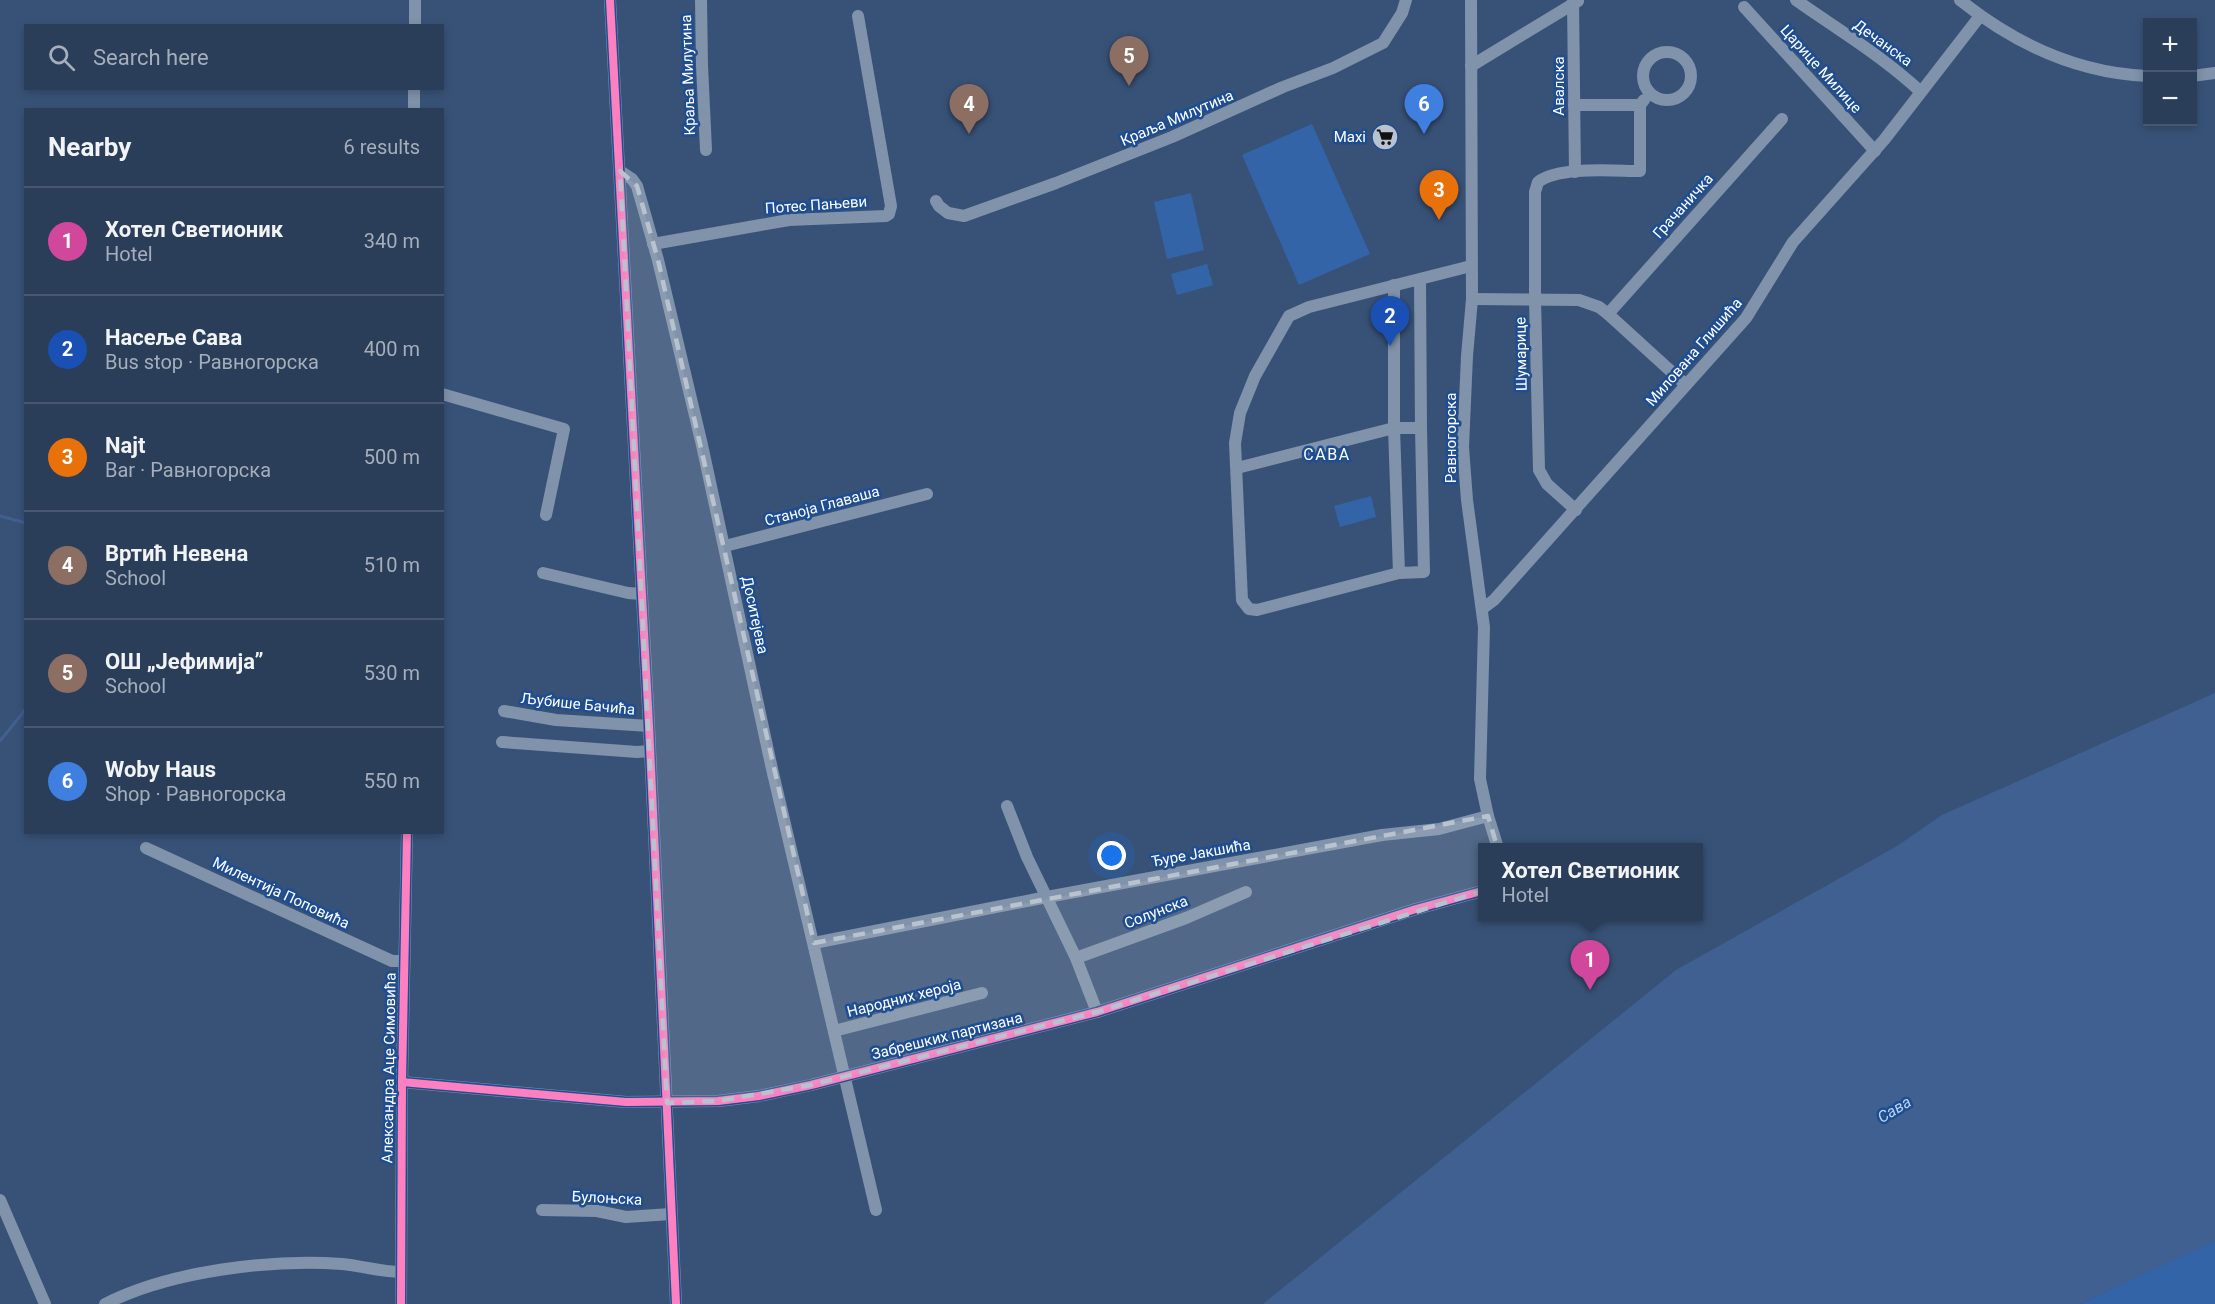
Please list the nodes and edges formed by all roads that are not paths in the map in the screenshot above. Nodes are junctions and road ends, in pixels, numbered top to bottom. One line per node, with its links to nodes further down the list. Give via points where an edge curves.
1 (415, 0): 12 (street)
2 (610, 0): 26 (street)
3 (701, 0): 24 (street, Краља Милутина)
4 (1406, 0): 28 (street, Краља Милутина, via 1397,24 1383,43 1173,137 964,216 948,213)
5 (1471, 0): 13 (street, Равногорска)
6 (1796, 0): 18 (street, Дечанска, via 1866,46)
7 (1960, 0): 11 (street)
8 (1575, 1): 13 (street); 20 (street, Авалска)
9 (1744, 6): 25 (street, Царице Милице)
10 (858, 16): 29 (street, Потес Пањеви, via 890,214 789,220)
11 (1980, 16): 15 (street, via 2051,56 2089,68); 18 (street, Милована Глишића)
12 (415, 24)
13 (1471, 66): 30 (street, Равногорска)
14 (2215, 73): 16 (street)
15 (2143, 75)
16 (2197, 75)
17 (414, 90): 22 (street)
18 (1921, 92): 25 (street, Милована Глишића)
19 (1651, 93): 21 (street)
20 (1574, 105): 21 (street); 27 (street, Авалска)
21 (1640, 105): 27 (street, via 1640,171)
22 (414, 108)
23 (1782, 119): 35 (street, Грачаничка)
24 (706, 150)
25 (1875, 151): 36 (street, Милована Глишића, via 1793,242 1746,318)
26 (620, 171): 29 (street, Доситејева, via 637,186); 47 (street)
27 (1575, 172): 34 (street, Шумарице, via 1538,182)
28 (936, 201)
29 (653, 244): 44 (street, Доситејева)
30 (1471, 266): 31 (street, Равногорска); 33 (street, Равногорска)
31 (1420, 280): 32 (street, Равногорска); 39 (street, Равногорска)
32 (1394, 285): 38 (street); 40 (street, Равногорска, via 1290,316 1240,413 1235,443)
33 (1472, 299): 34 (street); 48 (street, Равногорска, via 1463,447)
34 (1535, 299): 35 (street, via 1579,300); 42 (street, Шумарице, via 1539,470 1547,484)
35 (1608, 314): 36 (street)
36 (1686, 385): 42 (street, Милована Глишића)
37 (444, 395): 43 (street, via 564,429)
38 (1394, 428): 39 (street, Равногорска); 40 (street, Равногорска); 46 (street)
39 (1421, 428): 46 (street, Равногорска, via 1425,572)
40 (1237, 468): 46 (street, Равногорска, via 1242,600 1249,609)
41 (927, 494): 44 (street, Станоја Главаша)
42 (1576, 510): 48 (street, Милована Глишића)
43 (546, 515)
44 (725, 546): 61 (street, Доситејева)
45 (543, 573): 47 (street)
46 (1399, 573)
47 (642, 594): 50 (street)
48 (1482, 609): 54 (street, Равногорска, via 1485,646 1480,778)
49 (504, 711): 50 (street, Љубише Бачића, via 556,720)
50 (649, 726): 52 (street)
51 (501, 742): 52 (street)
52 (650, 751): 69 (street)
53 (1007, 806): 60 (street)
54 (1488, 816): 56 (street, Равногорска); 60 (street, Ђуре Јакшића, via 1439,829 1382,835)
55 (407, 834): 63 (street, Александра Аце Симовића)
56 (1496, 843)
57 (146, 848): 63 (street, Милентија Поповића, via 392,961)
58 (1246, 892): 62 (street, Солунска)
59 (1478, 892): 65 (street, Забрешких партизана)
60 (1047, 897): 61 (street, Ђуре Јакшића); 62 (street)
61 (814, 943): 66 (street, Доситејева)
62 (1076, 958): 65 (street)
63 (404, 962): 68 (street, Александра Аце Симовића)
64 (982, 993): 66 (street, Народних хероја)
65 (1097, 1012): 67 (street, Забрешких партизана)
66 (834, 1031): 67 (street, Доситејева)
67 (844, 1076): 69 (street, Забрешких партизана, via 759,1096); 72 (street, Доситејева)
68 (402, 1082): 69 (street, Забрешких партизана); 74 (street, Александра Аце Симовића)
69 (667, 1103): 73 (street)
70 (0, 1200): 75 (street)
71 (542, 1210): 73 (street, Булоњска, via 626,1216)
72 (876, 1210)
73 (671, 1214): 78 (street)
74 (401, 1272): 76 (street, via 312,1263 237,1268 154,1284); 77 (street, Александра Аце Симовића)
75 (45, 1304)
76 (105, 1304)
77 (401, 1304)
78 (676, 1304)

